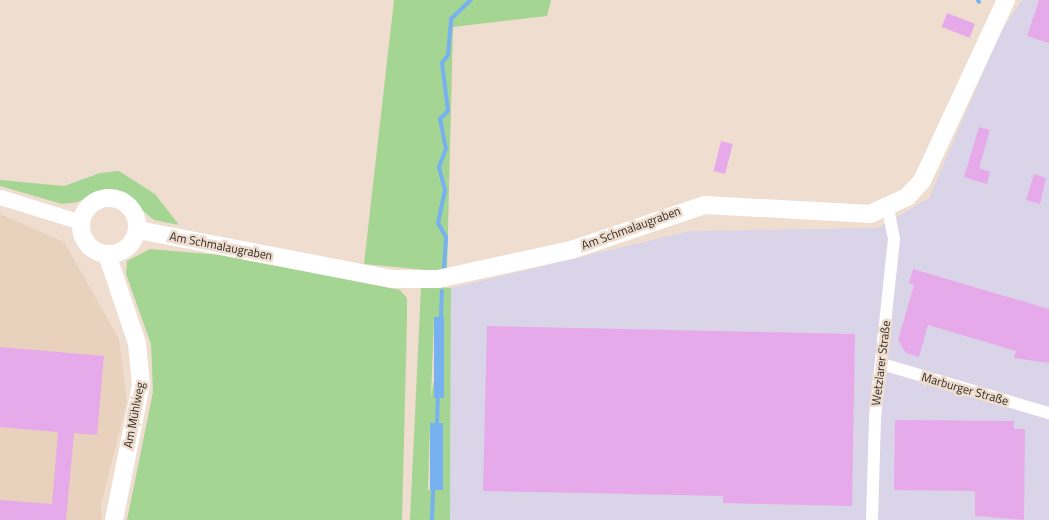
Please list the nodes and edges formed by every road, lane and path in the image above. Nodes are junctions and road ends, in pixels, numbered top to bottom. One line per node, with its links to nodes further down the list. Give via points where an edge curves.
1 (1006, 0): 3 (main road, Am Schmalaugraben, via 922,180)
2 (0, 197): 4 (street)
3 (888, 208): 5 (main road, Am Schmalaugraben, via 870,214 705,205 571,250 438,280 392,279); 7 (street, Wetzlarer Straße, via 894,239)
4 (81, 222): 5 (main road, via 91,205 118,199 134,211); 6 (main road, via 87,243)
5 (138, 230): 6 (main road, via 130,245)
6 (107, 254): 9 (main road, Am Mühlweg, via 137,343 141,385)
7 (882, 364): 8 (street, Marburger Straße); 10 (street, Wetzlarer Straße, via 874,417)
8 (1049, 413)
9 (114, 520)
10 (872, 520)

